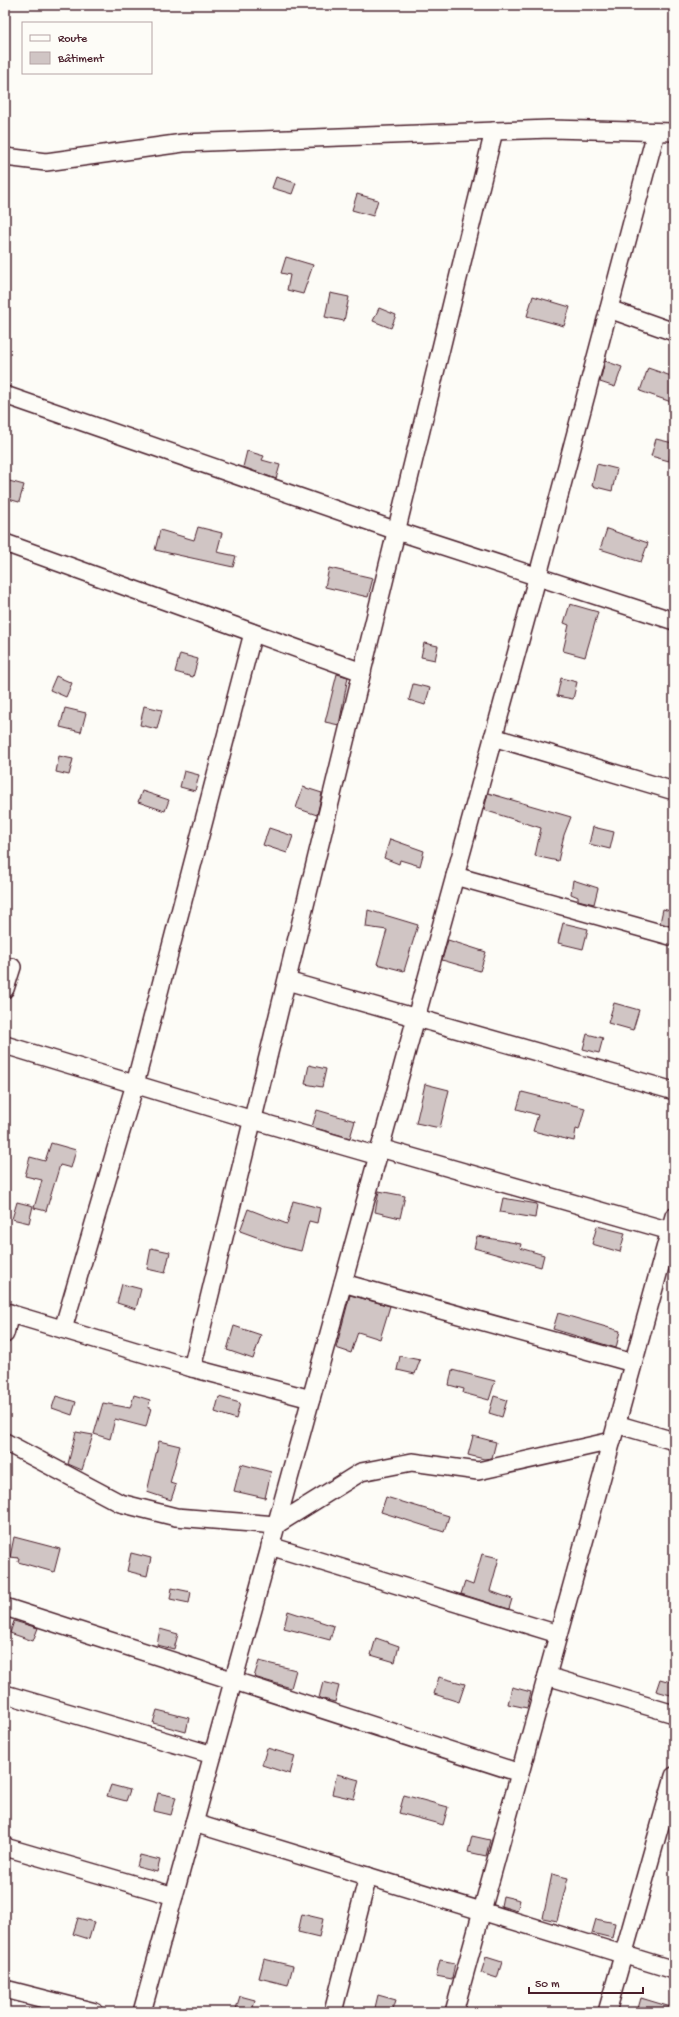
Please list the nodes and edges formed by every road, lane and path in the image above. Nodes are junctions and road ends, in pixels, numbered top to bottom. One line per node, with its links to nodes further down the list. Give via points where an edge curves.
1 (494, 131): 2 (street, via 550,129); 4 (street, via 183,143 46,162); 8 (street)
2 (656, 132): 3 (street); 5 (street)
3 (674, 132)
4 (5, 157)
5 (609, 309): 6 (street); 10 (street)
6 (674, 332)
7 (5, 395): 8 (street)
8 (396, 531): 10 (street); 13 (street)
9 (5, 543): 12 (street)
10 (538, 575): 11 (street); 14 (street)
11 (674, 621)
12 (253, 633): 13 (street); 23 (street)
13 (362, 672): 19 (street)
14 (493, 737): 15 (street); 16 (street)
15 (674, 791)
16 (455, 876): 17 (street); 21 (street)
17 (674, 938)
18 (12, 967): 20 (street)
19 (287, 981): 21 (street); 25 (street)
20 (5, 989)
21 (416, 1017): 24 (street); 26 (street)
22 (5, 1044): 23 (street)
23 (135, 1084): 25 (street); 30 (street)
24 (674, 1091)
25 (253, 1120): 26 (street); 33 (street)
26 (379, 1152): 27 (street); 28 (street)
27 (672, 1224): 32 (street)
28 (343, 1283): 32 (street); 34 (street)
29 (7, 1313): 30 (street); 31 (street)
30 (63, 1329): 33 (street)
31 (5, 1334)
32 (633, 1363): 35 (street)
33 (192, 1368): 34 (street)
34 (311, 1399): 39 (street)
35 (616, 1424): 36 (street); 37 (street)
36 (612, 1441): 39 (street, via 478,1470 412,1462 362,1472); 42 (street)
37 (674, 1441)
38 (5, 1442): 39 (street, via 120,1503 176,1517)
39 (276, 1525): 40 (street)
40 (270, 1546): 42 (street); 44 (street)
41 (5, 1607): 44 (street)
42 (558, 1634): 43 (street)
43 (547, 1676): 46 (street); 48 (street)
44 (233, 1681): 47 (street); 48 (street)
45 (5, 1694): 47 (street)
46 (674, 1714)
47 (213, 1755): 50 (street)
48 (520, 1773): 54 (street)
49 (674, 1776): 55 (street)
50 (194, 1823): 52 (street); 53 (street)
51 (5, 1846): 53 (street)
52 (368, 1876): 54 (street); 60 (street)
53 (174, 1896): 59 (street)
54 (482, 1910): 55 (street); 61 (street)
55 (623, 1955): 56 (street); 62 (street)
56 (674, 1970)
57 (5, 1989): 58 (street)
58 (95, 2012)
59 (142, 2012)
60 (333, 2012)
61 (454, 2012)
62 (607, 2012)

